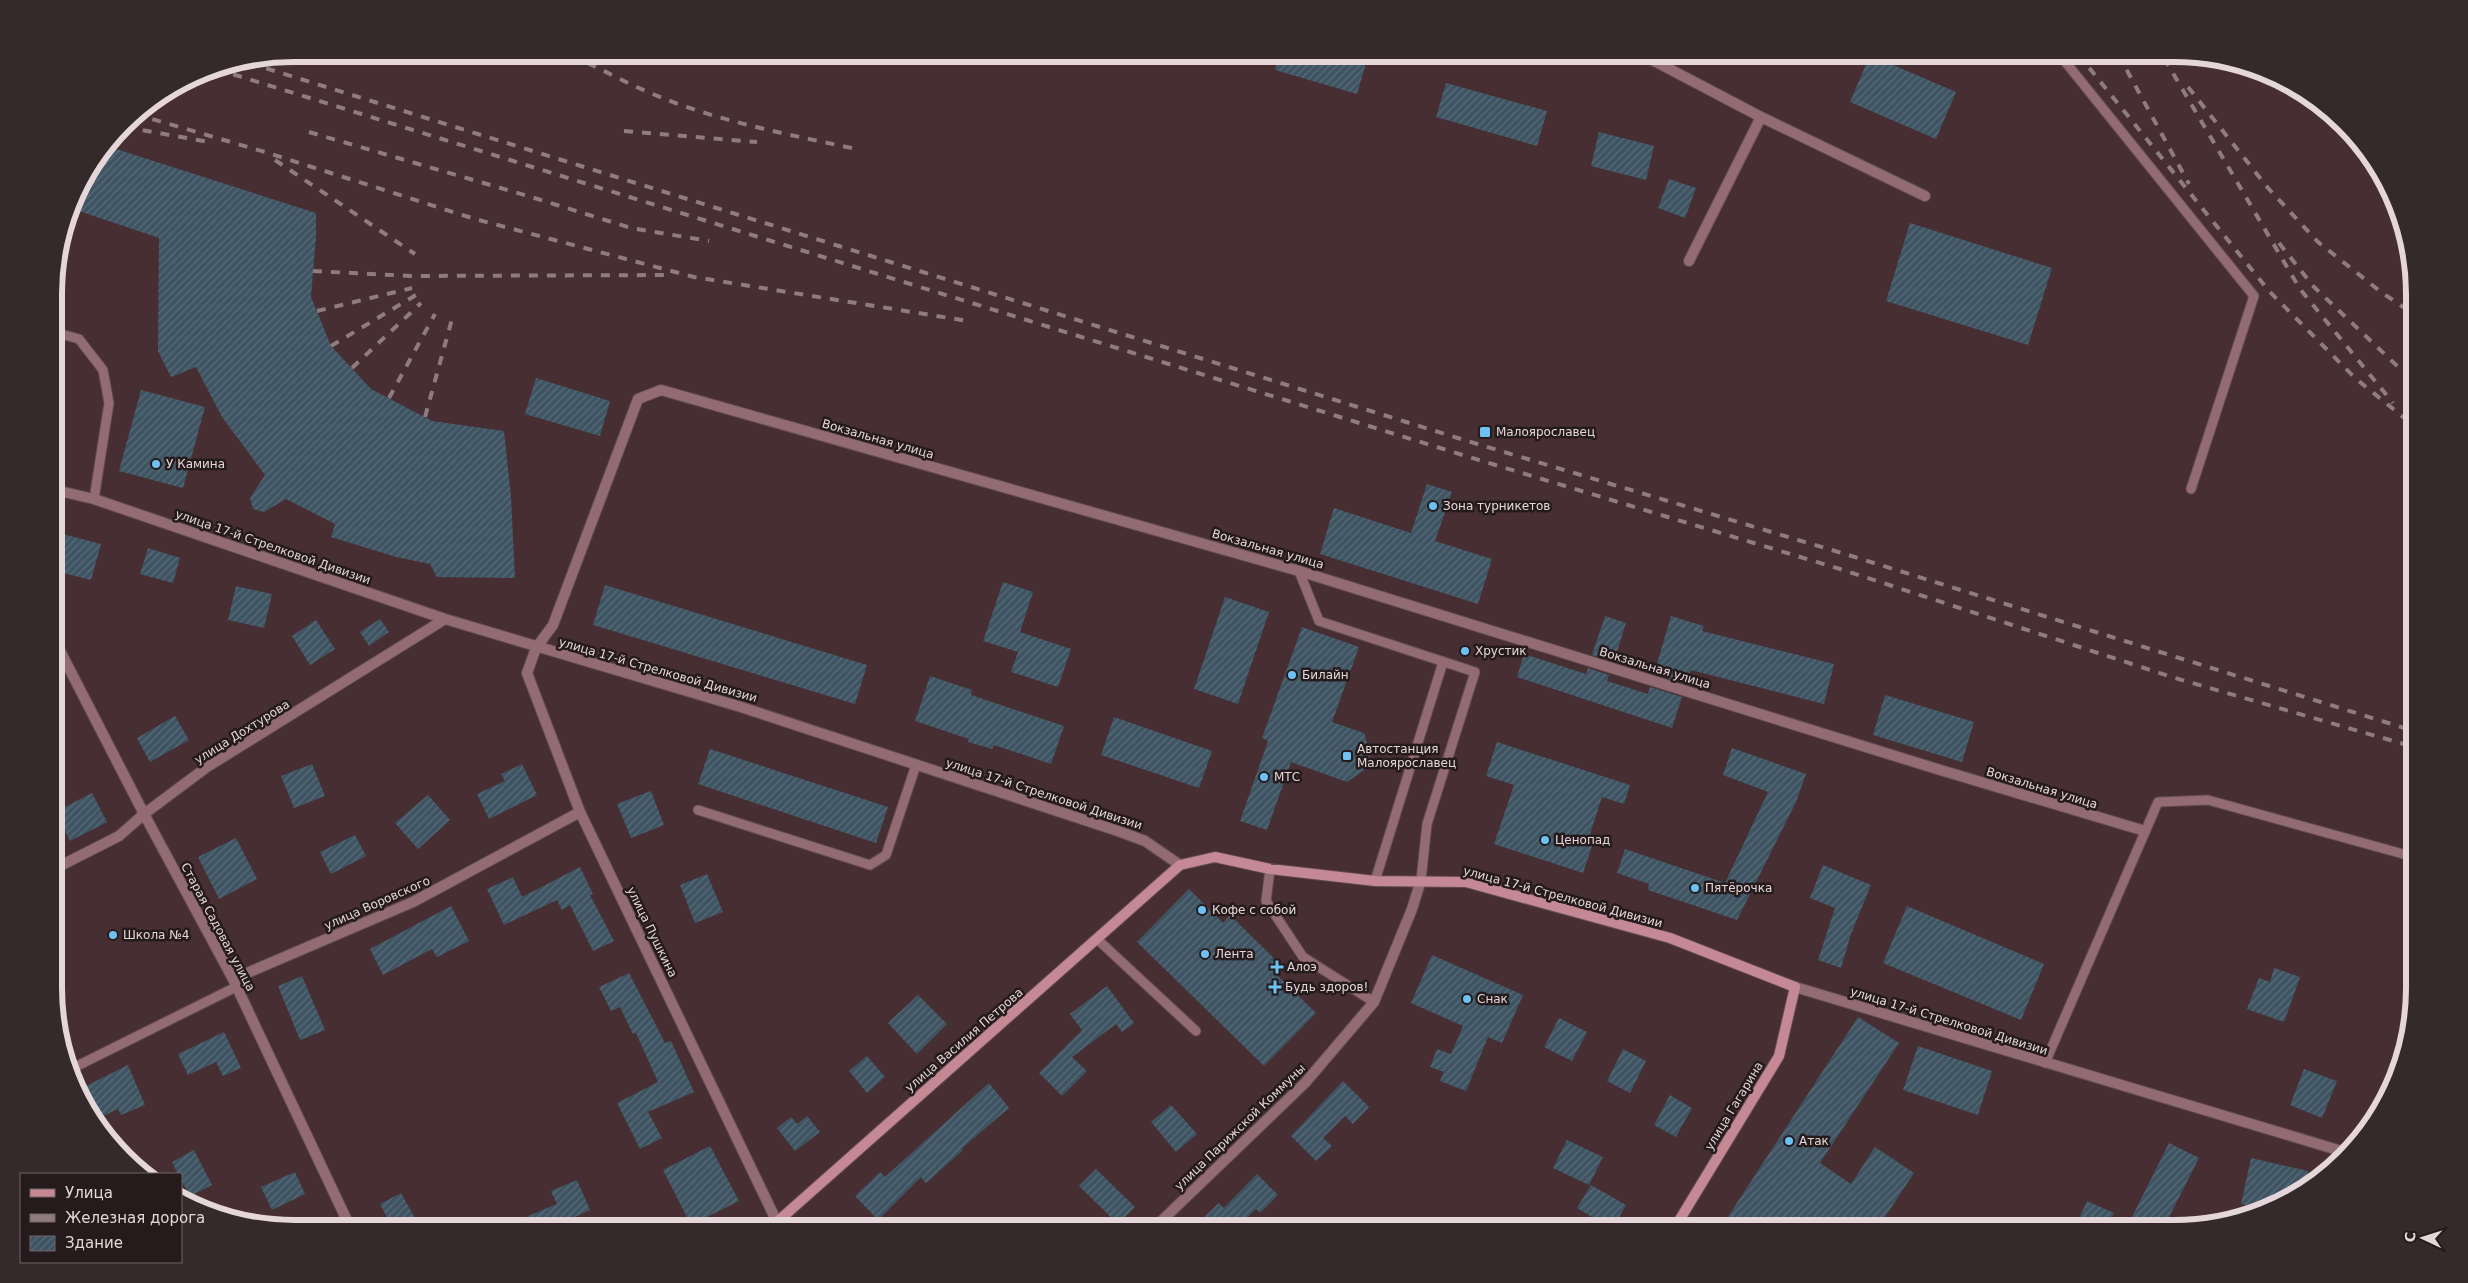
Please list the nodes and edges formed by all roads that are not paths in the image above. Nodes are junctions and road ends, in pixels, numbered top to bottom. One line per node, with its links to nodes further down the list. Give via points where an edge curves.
1 (1657, 63): 3 (street)
2 (2066, 63): 7 (lane, via 2254,296)
3 (1761, 118): 4 (street); 5 (street)
4 (1925, 196)
5 (1689, 261)
6 (62, 334): 9 (lane, via 79,339 103,370 109,403)
7 (2191, 489)
8 (62, 492): 9 (street, улица 17-й Стрелковой Дивизии)
9 (94, 499): 11 (street, улица 17-й Стрелковой Дивизии)
10 (1299, 570): 12 (street, Вокзальная улица, via 661,390 638,399 554,625); 14 (lane, via 1319,621); 19 (street, Вокзальная улица)
11 (445, 619): 12 (street, улица 17-й Стрелковой Дивизии); 18 (street, улица Дохтурова, via 207,767)
12 (536, 648): 15 (street, улица 17-й Стрелковой Дивизии, via 741,707); 17 (street, улица Пушкина, via 527,673)
13 (62, 655): 18 (street, Старая Садовая улица)
14 (1443, 662): 24 (lane, via 1475,672 1427,824); 25 (lane)
15 (916, 765): 16 (lane, via 886,855 870,865); 22 (street, улица 17-й Стрелковой Дивизии, via 1118,830 1145,841)
16 (698, 810)
17 (580, 812): 27 (street, улица Воровского, via 413,902); 35 (street, улица Пушкина)
18 (144, 814): 21 (street, улица Дохтурова, via 119,836); 27 (street, Старая Садовая улица)
19 (2146, 832): 20 (lane, via 2158,802 2208,800); 31 (lane)
20 (2406, 855)
21 (62, 865)
22 (1180, 865): 23 (main road, улица 17-й Стрелковой Дивизии, via 1215,856); 26 (main road, улица Василия Петрова)
23 (1270, 869): 25 (main road, улица 17-й Стрелковой Дивизии); 29 (lane, via 1266,901 1303,957)
24 (1421, 880): 25 (main road, улица 17-й Стрелковой Дивизии); 28 (main road, улица 17-й Стрелковой Дивизии, via 1466,882 1670,938); 29 (street, улица Парижской Коммуны)
25 (1375, 881)
26 (1097, 938): 30 (lane); 36 (main road, улица Василия Петрова)
27 (234, 983): 32 (lane); 34 (street, Старая Садовая улица)
28 (1795, 987): 31 (street, улица 17-й Стрелковой Дивизии); 38 (main road, улица Гагарина, via 1779,1056)
29 (1374, 1002): 37 (street, улица Парижской Коммуны, via 1305,1083)
30 (1196, 1030)
31 (2045, 1063): 33 (street, улица 17-й Стрелковой Дивизии)
32 (76, 1066)
33 (2339, 1152)
34 (347, 1220)
35 (773, 1220)
36 (781, 1220)
37 (1162, 1220)
38 (1679, 1220)

